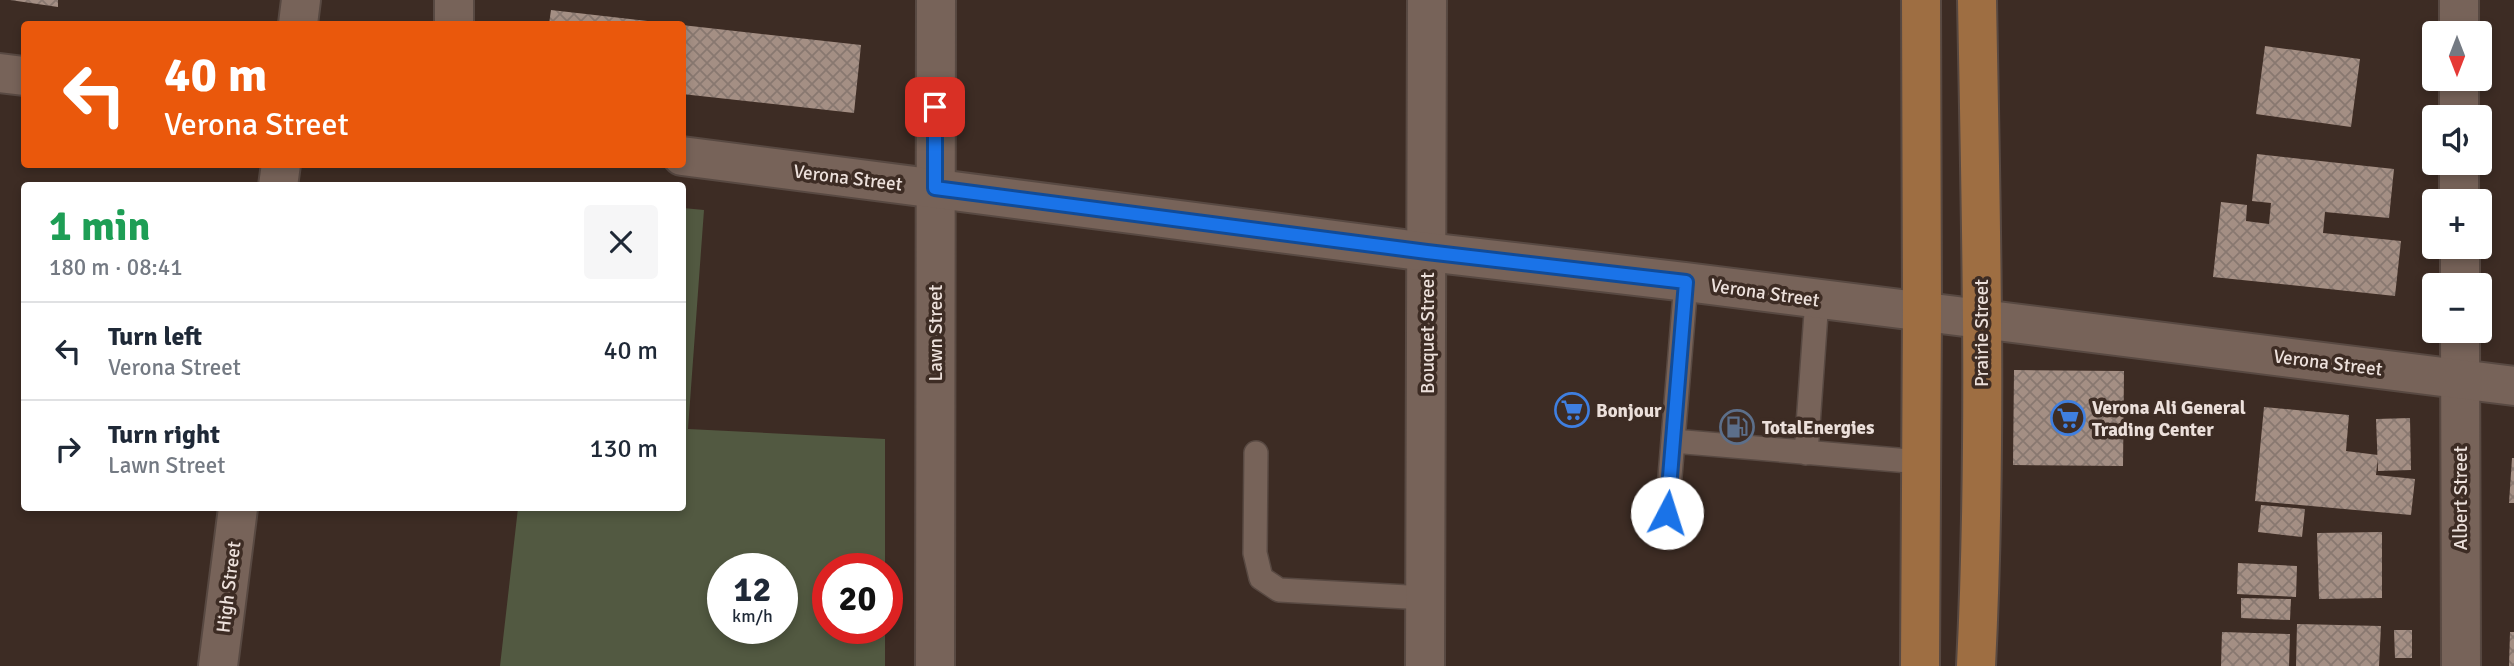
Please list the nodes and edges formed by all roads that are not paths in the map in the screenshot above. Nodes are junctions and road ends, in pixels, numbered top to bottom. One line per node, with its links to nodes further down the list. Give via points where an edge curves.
1 (301, 0): 8 (street)
2 (454, 0): 9 (street)
3 (936, 0): 14 (street, Lawn Street)
4 (1427, 0): 15 (street, Bouquet Street)
5 (1921, 0): 18 (main road)
6 (1977, 0): 19 (main road, Prairie Street)
7 (2459, 0): 10 (street)
8 (298, 21)
9 (454, 21)
10 (2459, 21)
11 (0, 73): 12 (street)
12 (21, 76)
13 (686, 157): 14 (street, Verona Street)
14 (935, 188): 15 (street, Verona Street); 31 (street, Lawn Street)
15 (1427, 252): 16 (street, Verona Street); 29 (street, Bouquet Street)
16 (1686, 282): 17 (street, Verona Street); 23 (lane)
17 (1817, 299): 18 (street, Verona Street); 25 (lane)
18 (1922, 313): 19 (street, Verona Street); 26 (main road)
19 (1981, 319): 21 (street, Verona Street); 34 (main road, Prairie Street)
20 (2460, 343): 21 (street, Albert Street)
21 (2460, 379): 22 (street, Verona Street); 35 (street, Albert Street)
22 (2514, 386)
23 (1673, 441): 25 (lane); 28 (lane)
24 (1256, 453): 29 (lane, via 1255,553 1261,578 1279,590)
25 (1805, 453): 26 (lane)
26 (1921, 462): 33 (main road)
27 (238, 511): 30 (street, High Street)
28 (1667, 513)
29 (1426, 598): 32 (street, Bouquet Street)
30 (218, 666)
31 (934, 666)
32 (1425, 666)
33 (1920, 666)
34 (1976, 666)
35 (2461, 666)

